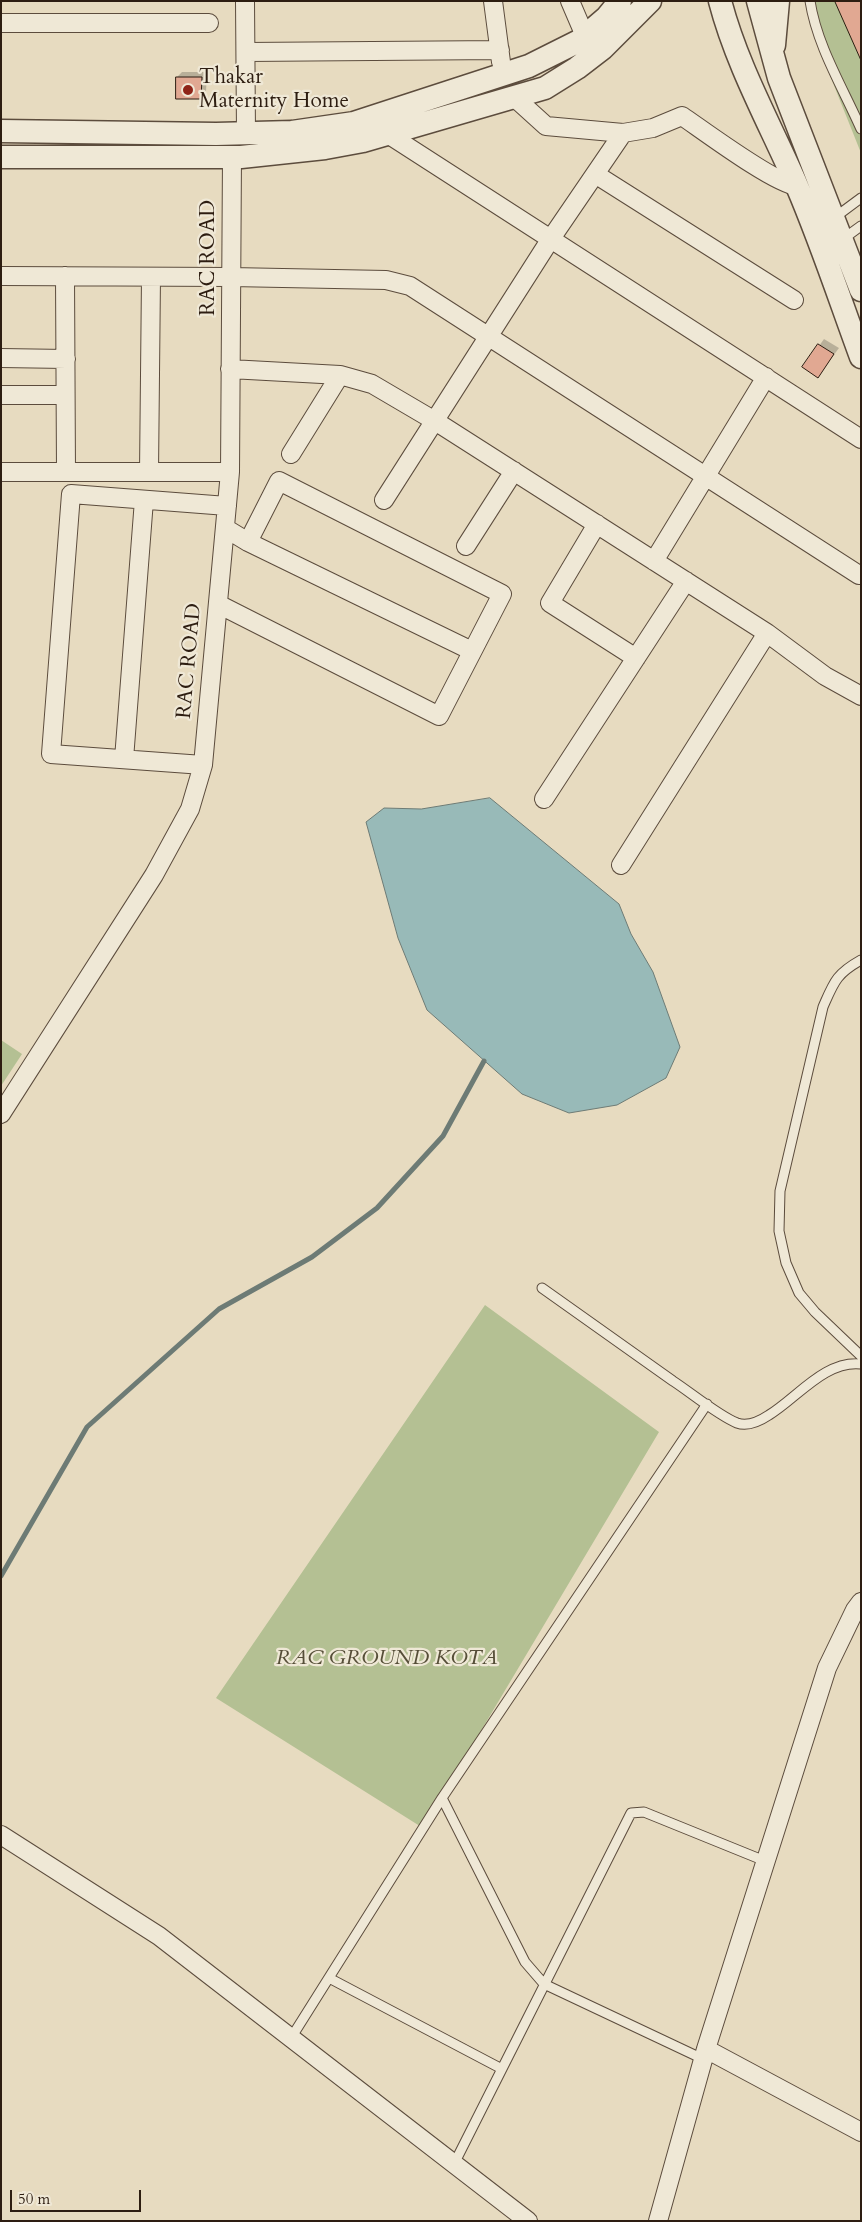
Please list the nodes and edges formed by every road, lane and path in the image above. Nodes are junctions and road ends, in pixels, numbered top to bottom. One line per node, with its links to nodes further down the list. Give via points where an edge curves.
1 (245, 1): 14 (street)
2 (494, 1): 13 (street)
3 (570, 1): 12 (street)
4 (650, 1): 17 (street, via 604,48 577,68 545,88)
5 (720, 1): 27 (street, via 732,39)
6 (758, 1): 15 (street)
7 (778, 1): 15 (street)
8 (810, 1): 19 (lane, via 824,48)
9 (613, 7): 12 (street)
10 (1, 23): 11 (street)
11 (209, 23)
12 (585, 36): 16 (street, via 529,66)
13 (500, 50): 14 (street); 16 (street)
14 (246, 52): 21 (street)
15 (773, 58): 29 (street)
16 (502, 75): 18 (street)
17 (514, 97): 22 (street, via 546,126); 23 (street)
18 (368, 119): 21 (street, via 292,132); 23 (street)
19 (861, 129)
20 (1, 131): 21 (street)
21 (246, 133)
22 (623, 133): 26 (street); 27 (street, via 653,128 682,116 763,170 791,186)
23 (386, 134): 24 (street, via 325,148); 31 (street)
24 (232, 156): 25 (street); 36 (street, RAC ROAD)
25 (1, 157)
26 (595, 174): 31 (street); 38 (street)
27 (797, 186): 40 (street)
28 (861, 198): 29 (lane)
29 (833, 218): 32 (street)
30 (861, 226): 32 (lane)
31 (550, 240): 39 (street); 45 (street)
32 (842, 240): 37 (street)
33 (1, 276): 34 (street)
34 (65, 276): 35 (street); 42 (street)
35 (151, 277): 36 (street); 54 (street)
36 (231, 277): 39 (street, via 386,280 410,286); 43 (street, RAC ROAD)
37 (861, 290)
38 (794, 300)
39 (488, 337): 48 (street); 56 (street)
40 (861, 357)
41 (1, 358): 42 (street)
42 (66, 359): 47 (street)
43 (230, 369): 44 (street); 55 (street, RAC ROAD)
44 (340, 375): 48 (street, via 372,384); 50 (street)
45 (766, 377): 49 (street); 56 (street)
46 (1, 395): 47 (street)
47 (66, 395): 53 (street)
48 (435, 421): 51 (street); 58 (street)
49 (861, 439)
50 (291, 454)
51 (514, 471): 60 (street); 63 (street)
52 (1, 472): 53 (street)
53 (66, 472): 54 (street)
54 (149, 472): 55 (street)
55 (230, 472): 59 (street, RAC ROAD)
56 (706, 477): 64 (street); 65 (street)
57 (144, 500): 59 (street); 72 (street); 72 (street, via 71,494 69,514 51,754)
58 (384, 500)
59 (226, 506): 61 (street, RAC ROAD)
60 (597, 524): 64 (street); 70 (street, via 550,604)
61 (224, 528): 62 (street); 67 (street, RAC ROAD)
62 (248, 542): 69 (street); 69 (street, via 279,481 502,594)
63 (466, 546)
64 (654, 561): 66 (street)
65 (859, 575)
66 (686, 581): 68 (street); 70 (street)
67 (218, 604): 69 (street, via 439,716); 73 (street, RAC ROAD)
68 (767, 633): 71 (street, via 825,676); 75 (street)
69 (472, 651)
70 (636, 658): 74 (street)
71 (861, 696)
72 (124, 759): 73 (street)
73 (203, 765): 77 (street, RAC ROAD, via 190,809 154,875)
74 (544, 799)
75 (621, 865)
76 (861, 960): 79 (lane, via 843,970 823,1007 780,1192 779,1231 786,1263 799,1293)
77 (1, 1114)
78 (542, 1288): 81 (lane)
79 (861, 1356)
80 (861, 1364): 81 (lane, via 837,1367 759,1422 737,1423)
81 (706, 1404): 83 (lane)
82 (861, 1602): 85 (street, via 827,1668)
83 (442, 1798): 86 (lane); 87 (lane, via 525,1962)
84 (1, 1835): 88 (street, via 159,1936)
85 (765, 1861): 87 (lane, via 644,1812 631,1813); 89 (street)
86 (329, 1978): 88 (lane); 90 (lane)
87 (544, 1984): 89 (lane); 90 (lane)
88 (291, 2038): 92 (street)
89 (704, 2054): 91 (street); 94 (street)
90 (502, 2068): 92 (lane)
91 (861, 2132)
92 (454, 2164): 93 (street)
93 (528, 2221)
94 (658, 2221)

